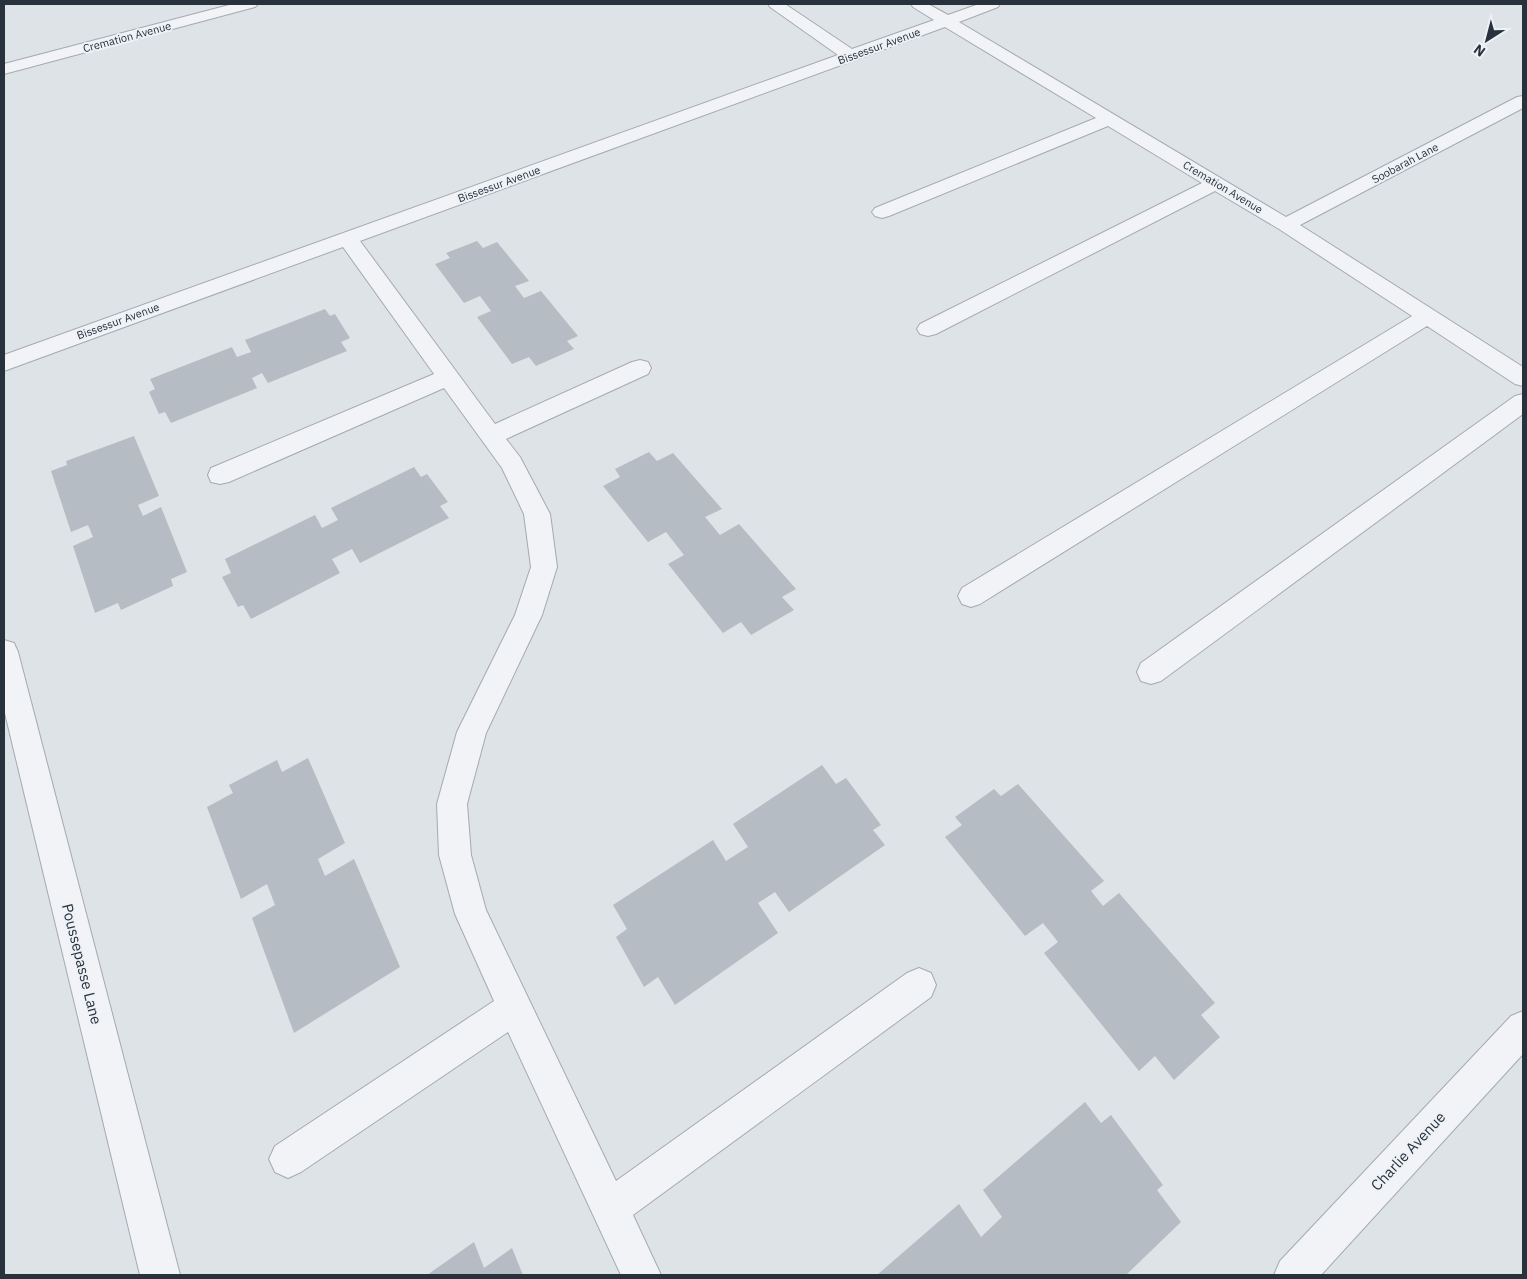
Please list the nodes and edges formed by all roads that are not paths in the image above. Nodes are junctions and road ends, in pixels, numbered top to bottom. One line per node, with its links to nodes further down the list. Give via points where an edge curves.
1 (250, 4): 7 (street, Cremation Avenue)
2 (775, 4): 6 (street)
3 (918, 4): 5 (street, Cremation Avenue)
4 (993, 4): 5 (street, Bissessur Avenue)
5 (948, 21): 6 (street, Bissessur Avenue); 9 (street, Cremation Avenue)
6 (850, 56): 13 (street, Bissessur Avenue)
7 (4, 70)
8 (1523, 101): 12 (street, Soobarah Lane)
9 (1109, 119): 10 (street, Cremation Avenue); 11 (street)
10 (1216, 183): 12 (street, Cremation Avenue); 15 (street)
11 (882, 212)
12 (1286, 225): 14 (street, Cremation Avenue)
13 (347, 238): 16 (street, Bissessur Avenue); 18 (street)
14 (1426, 317): 19 (street, Cremation Avenue); 23 (street)
15 (928, 329)
16 (4, 363)
17 (640, 368): 21 (street)
18 (447, 378): 21 (street); 22 (street)
19 (1523, 378)
20 (1523, 402): 25 (street)
21 (492, 436): 27 (street, via 511,463 536,514 544,567 528,615 472,732 452,804 454,855 471,914)
22 (220, 475)
23 (971, 596)
24 (4, 652): 31 (street, Poussepasse Lane)
25 (1151, 672)
26 (919, 985): 30 (street)
27 (515, 1007): 29 (street); 30 (street)
28 (1523, 1028): 33 (street, Charlie Avenue)
29 (288, 1159)
30 (610, 1209): 32 (street)
31 (160, 1275)
32 (641, 1275)
33 (1294, 1275)

